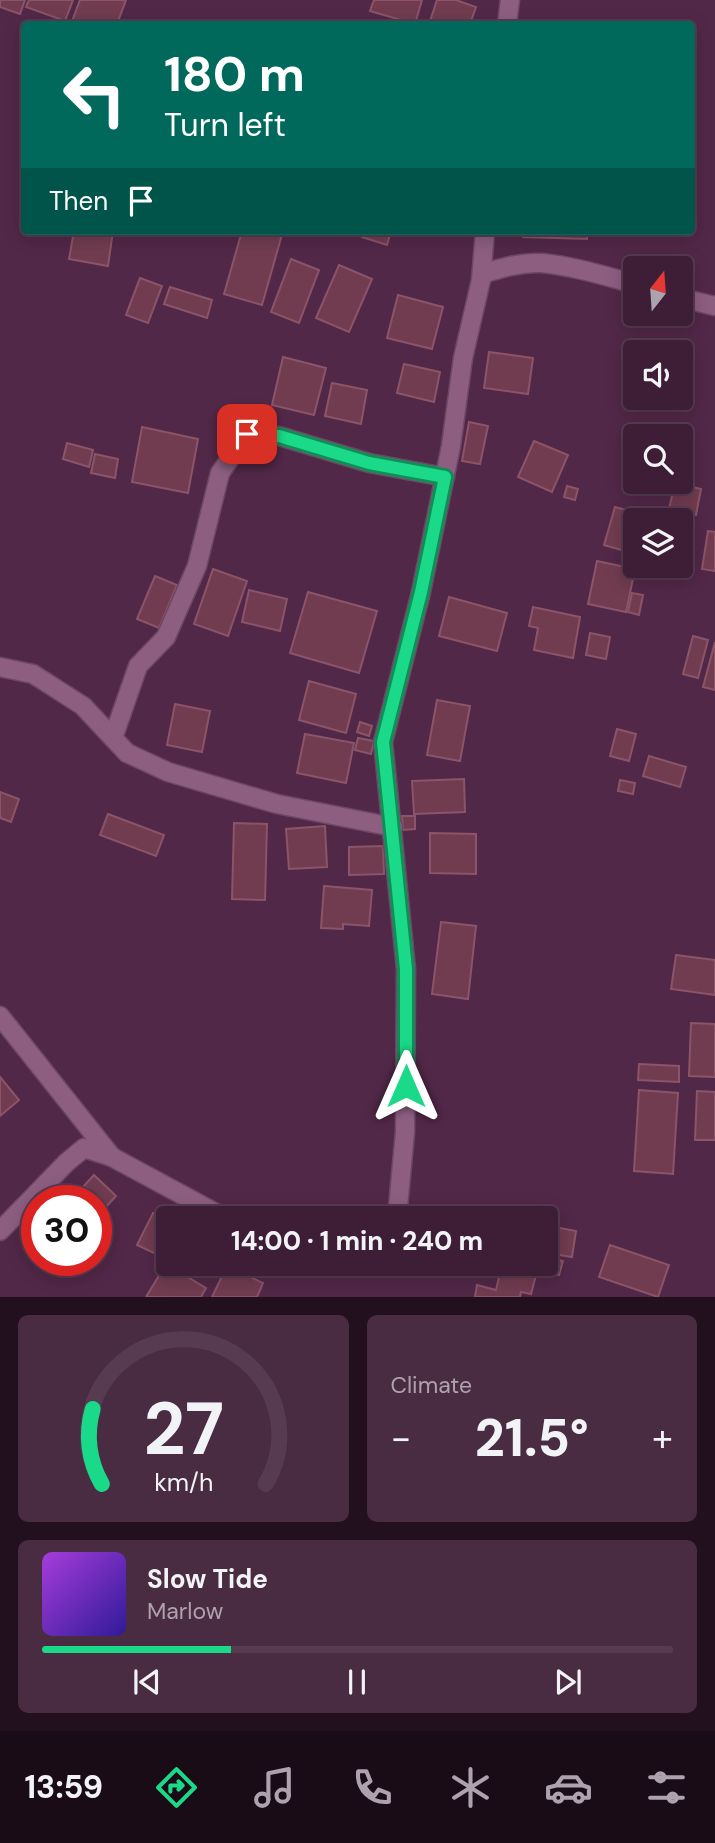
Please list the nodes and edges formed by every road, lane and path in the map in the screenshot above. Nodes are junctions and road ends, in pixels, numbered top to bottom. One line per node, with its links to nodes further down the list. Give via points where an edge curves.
1 (510, 0): 2 (street)
2 (507, 21)
3 (485, 235): 4 (street)
4 (482, 274): 5 (street, via 541,263); 8 (street, via 463,358)
5 (623, 281)
6 (693, 301): 7 (street)
7 (715, 306)
8 (445, 477): 10 (street, via 369,463 279,436 247,434 220,473 197,566 166,637 138,666); 11 (street, via 383,742)
9 (0, 667): 10 (street, via 33,674 83,706)
10 (113, 738): 11 (street, via 127,753 168,772 277,804)
11 (393, 827): 15 (street, via 406,969 405,1132)
12 (0, 1016): 13 (street)
13 (112, 1157): 14 (street); 16 (street, via 85,1148)
14 (203, 1206)
15 (398, 1206)
16 (0, 1231)

